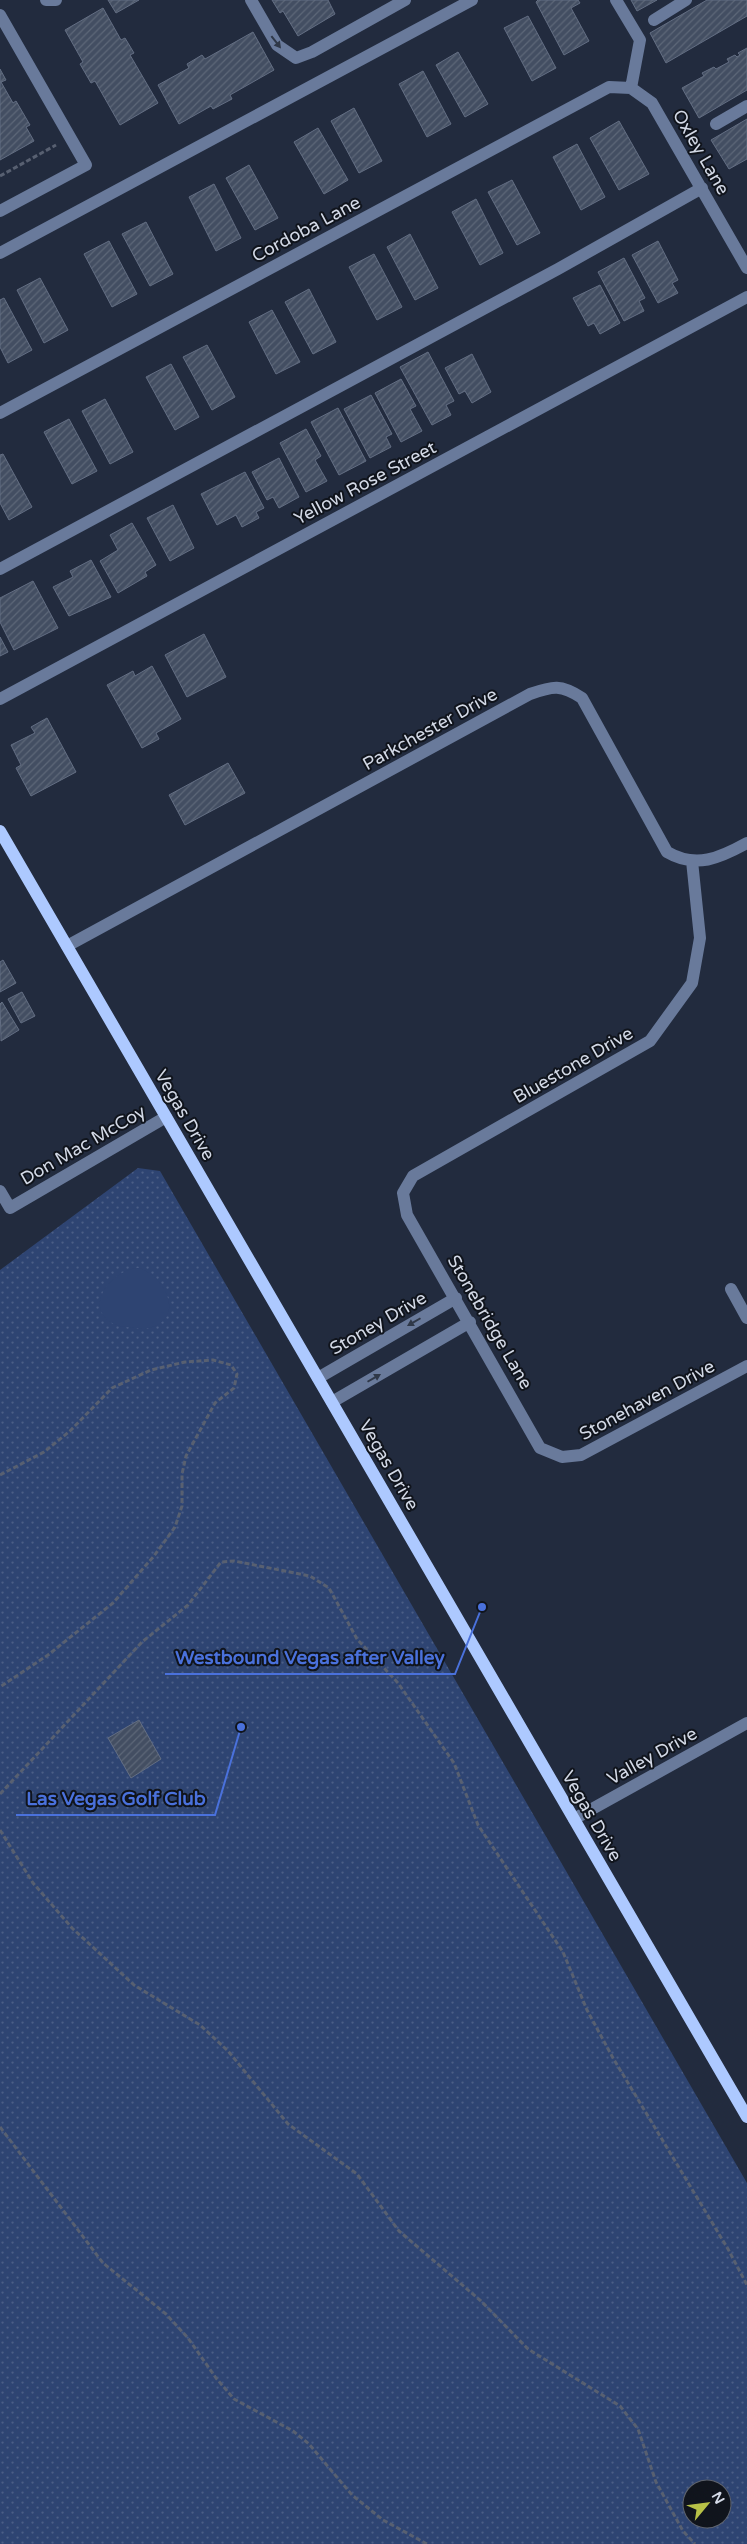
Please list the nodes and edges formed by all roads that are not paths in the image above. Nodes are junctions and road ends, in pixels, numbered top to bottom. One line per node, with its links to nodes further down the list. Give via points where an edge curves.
1 (46, 0): 2 (street)
2 (56, 0)
3 (251, 0): 4 (street, one-way to 4, via 277,45 296,58)
4 (405, 0)
5 (472, 0): 15 (street)
6 (616, 0): 10 (street, via 640,40)
7 (686, 0): 9 (street)
8 (0, 15): 14 (street, via 86,165)
9 (654, 20)
10 (632, 88): 13 (street, Oxley Lane, via 652,104); 18 (street, Cordoba Lane, via 609,87)
11 (747, 106): 12 (street)
12 (716, 124)
13 (702, 188): 16 (street, Oxley Lane); 19 (street, via 558,269)
14 (0, 211)
15 (0, 253)
16 (747, 268)
17 (747, 297): 20 (street, Yellow Rose Street)
18 (0, 413)
19 (0, 569)
20 (0, 699)
21 (0, 831): 24 (main road, Vegas Drive)
22 (747, 843): 23 (street, Parkchester Drive, via 722,857)
23 (692, 861): 24 (street, Parkchester Drive, via 667,852 582,698 566,688 549,688 530,694); 27 (street, Bluestone Drive, via 700,938 692,983 650,1041 412,1176)
24 (67, 946): 25 (main road, Vegas Drive)
25 (166, 1117): 28 (street, Don Mac McCoy); 34 (main road, Vegas Drive)
26 (0, 1191): 28 (street, Don Mac McCoy)
27 (403, 1192): 30 (street, Stonebridge Lane, via 407,1215)
28 (5, 1210)
29 (730, 1288): 31 (street)
30 (456, 1298): 32 (street, Stonebridge Lane); 34 (street, Stoney Drive, one-way to 34)
31 (747, 1318)
32 (470, 1322): 35 (street, one-way to 32); 36 (street, Stonebridge Lane, via 540,1448)
33 (747, 1366): 36 (street, Stonehaven Drive, via 581,1455)
34 (318, 1378): 35 (main road, Vegas Drive)
35 (332, 1402): 38 (main road, Vegas Drive)
36 (562, 1456)
37 (747, 1723): 38 (street, Valley Drive)
38 (574, 1819): 39 (main road, Vegas Drive)
39 (747, 2118)

